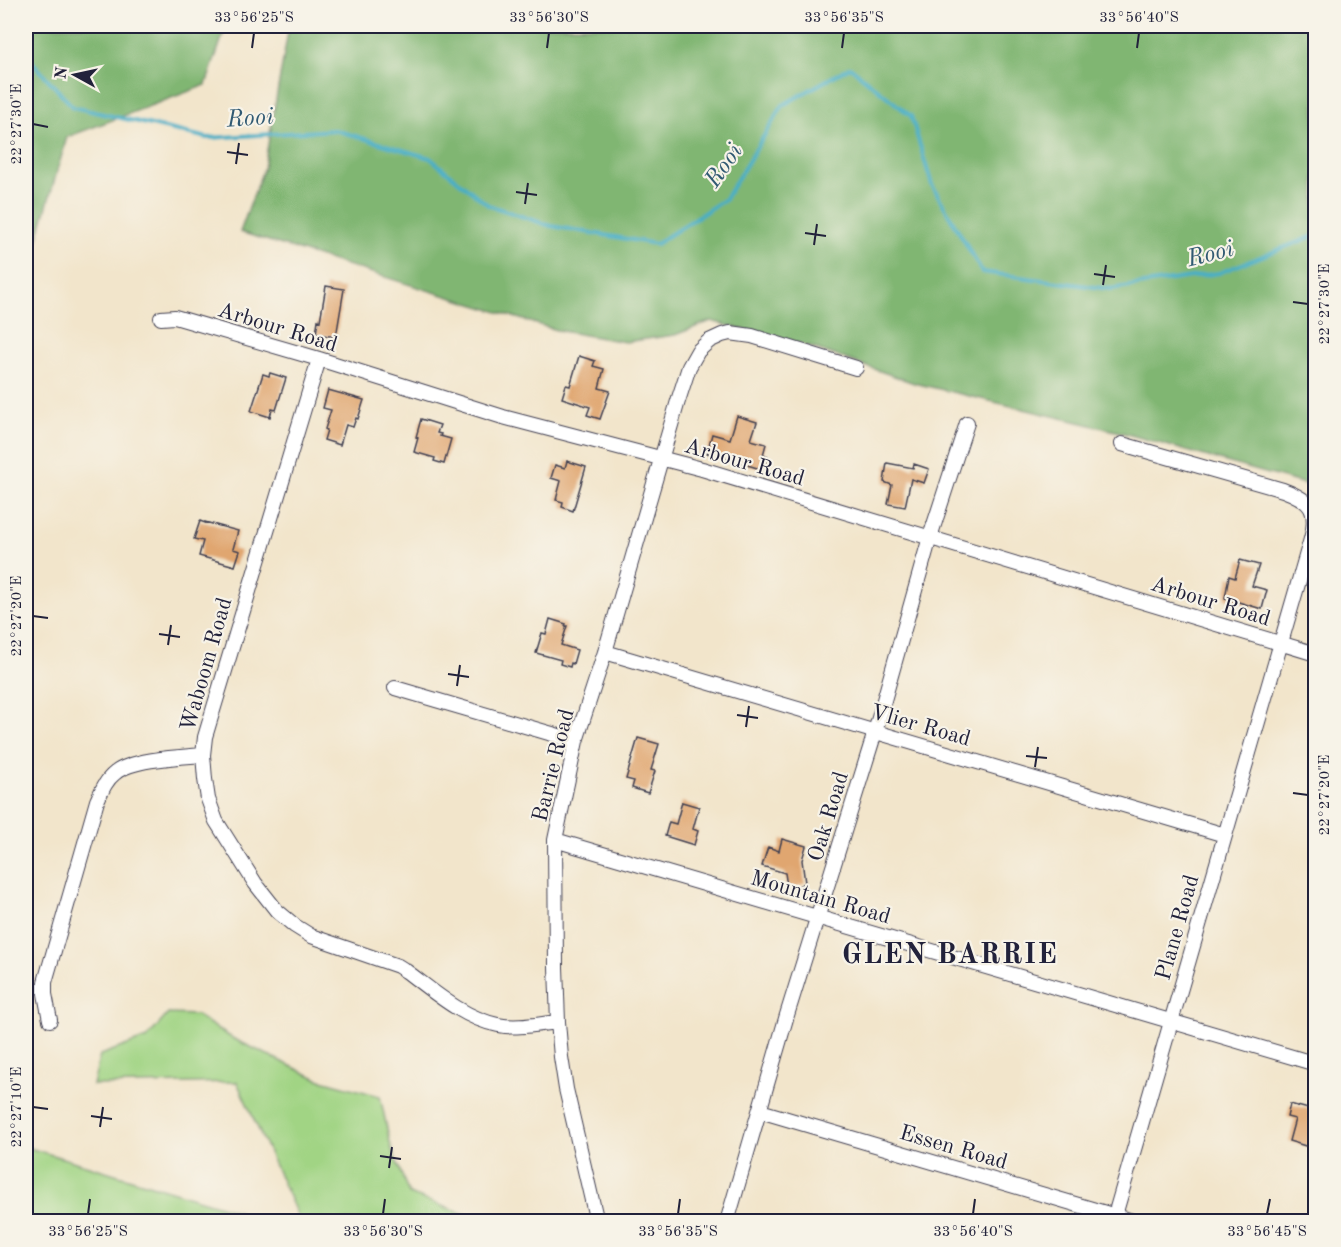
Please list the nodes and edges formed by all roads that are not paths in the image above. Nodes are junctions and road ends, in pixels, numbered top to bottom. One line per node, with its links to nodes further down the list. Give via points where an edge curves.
1 (161, 318): 2 (street, Arbour Road, via 175,317)
2 (319, 359): 6 (street, Arbour Road, via 503,417); 14 (street, Waboom Road, via 207,728)
3 (856, 368): 6 (street, Barrie Road, via 752,336 730,333 713,339 702,347 689,367)
4 (967, 423): 7 (street, Oak Road)
5 (1122, 444): 8 (street, Plane Road, via 1283,490 1308,504 1313,530)
6 (662, 459): 7 (street, Arbour Road); 9 (street, Barrie Road)
7 (930, 537): 8 (street, Arbour Road); 12 (street, Oak Road)
8 (1282, 644): 10 (street, Arbour Road); 15 (street, Plane Road)
9 (605, 652): 12 (street, Vlier Road); 13 (street, Barrie Road)
10 (1316, 654)
11 (395, 688): 13 (street)
12 (875, 732): 15 (street, Vlier Road); 17 (street, Oak Road)
13 (576, 741): 16 (street, Barrie Road)
14 (203, 754): 18 (street, via 130,765 108,779 97,801 45,982); 19 (street, Waboom Road, via 208,799 216,822 255,883 277,911 302,932 406,971 462,1011 496,1025)
15 (1225, 835): 20 (street, Plane Road)
16 (555, 840): 17 (street, Mountain Road); 19 (street, Barrie Road)
17 (818, 917): 20 (street, Mountain Road); 22 (street, Oak Road)
18 (50, 1020)
19 (558, 1022): 24 (street, Barrie Road, via 566,1089)
20 (1171, 1022): 21 (street, Mountain Road); 23 (street, Plane Road)
21 (1316, 1064)
22 (760, 1111): 23 (street, Essen Road); 25 (street, Oak Road)
23 (1114, 1218): 26 (street, Essen Road)
24 (597, 1221)
25 (727, 1221)
26 (1136, 1221)

